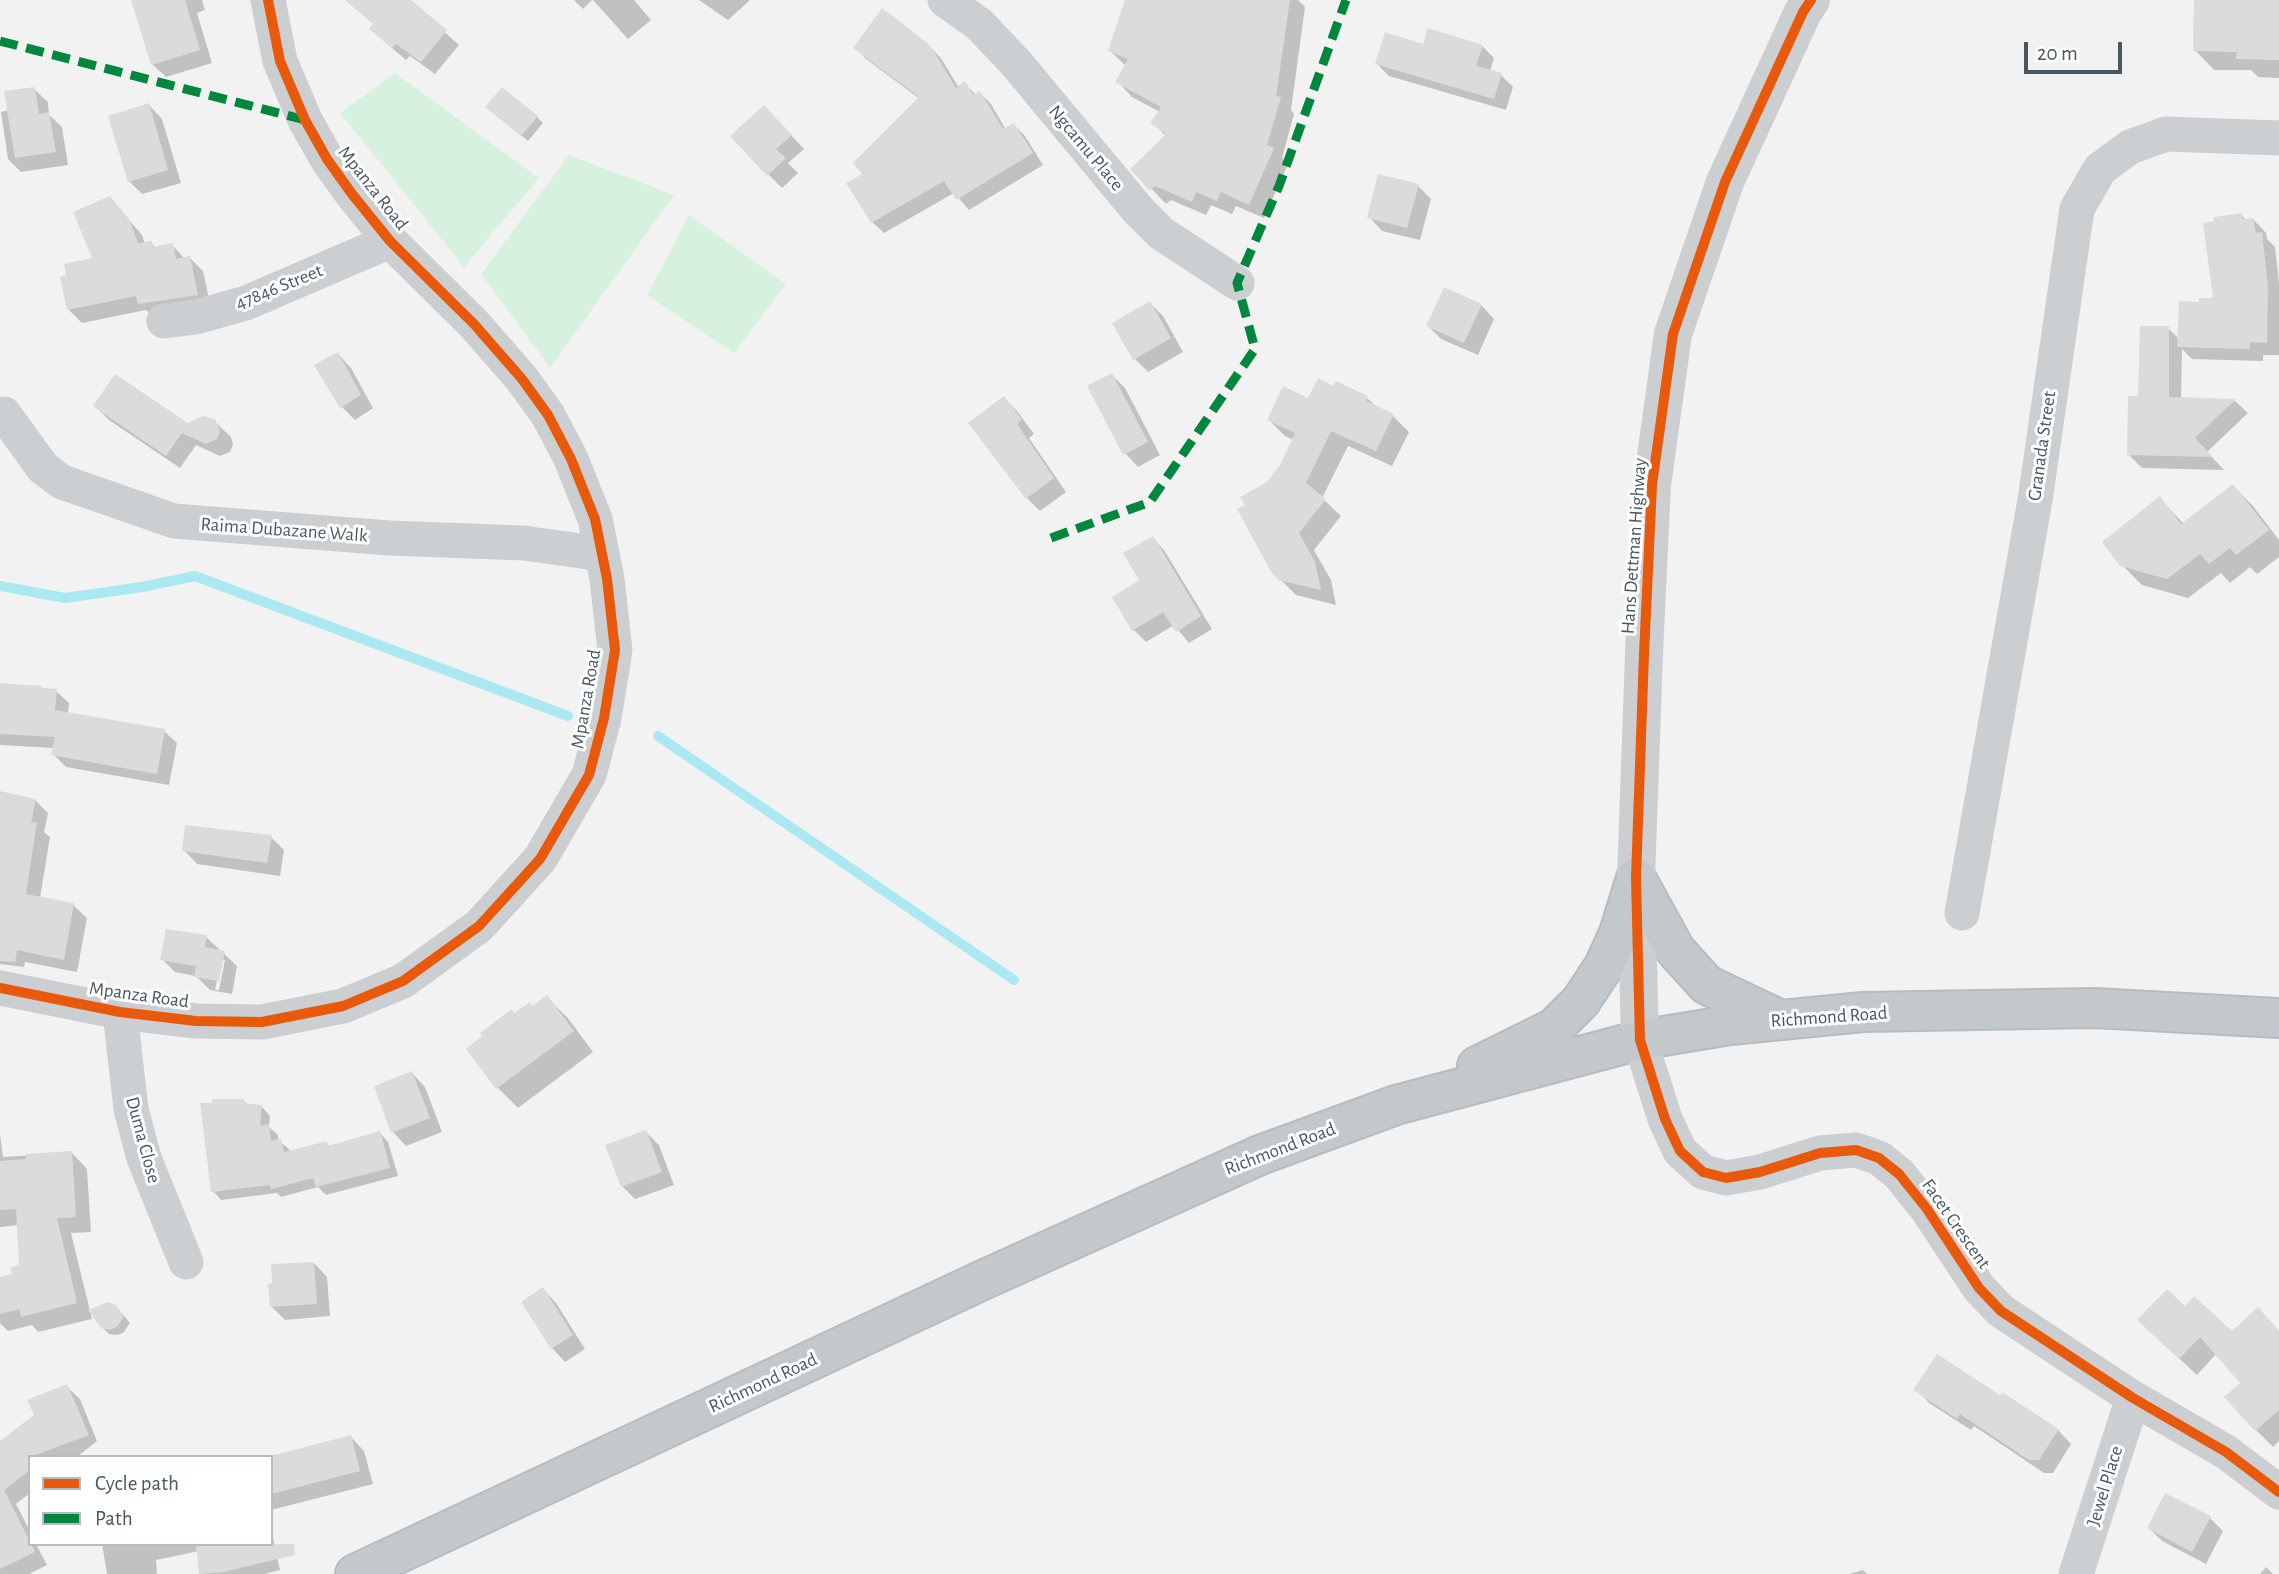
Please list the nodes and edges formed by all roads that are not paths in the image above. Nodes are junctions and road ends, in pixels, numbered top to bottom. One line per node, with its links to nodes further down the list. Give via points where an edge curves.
1 (268, 0): 5 (street, Mpanza Road, via 280,61 305,120 327,159)
2 (945, 0): 6 (street, Ngcamu Place, via 979,24 1016,63 1161,233)
3 (1811, 0): 10 (street, Hans Dettman Highway, via 1725,182 1673,334 1653,485)
4 (2279, 138): 11 (street, Granada Street, via 2166,134 2130,147 2100,169 2077,209 2035,500)
5 (390, 240): 7 (street, 47846 Street, via 246,303); 9 (street, Mpanza Road, via 474,324 548,415 595,519)
6 (1237, 283)
7 (164, 321)
8 (4, 414): 9 (street, Raima Dubazane Walk, via 43,468 62,482 174,521 524,543)
9 (602, 554): 13 (street, Mpanza Road, via 615,650 589,775 540,859 479,926 403,981 343,1006 261,1022 196,1021)
10 (1636, 878): 15 (highway, via 1676,951 1707,985); 16 (street, Hans Dettman Highway); 17 (highway, via 1604,966 1554,1028)
11 (1962, 913)
12 (0, 988): 13 (street, Mpanza Road)
13 (120, 1012): 18 (street, Duma Close, via 131,1109 144,1158)
14 (2279, 1018): 15 (highway, Richmond Road, via 2094,1007 1863,1012)
15 (1782, 1020): 16 (highway, Richmond Road)
16 (1640, 1040): 17 (highway, Richmond Road); 19 (street, Facet Crescent, via 1680,1151 1703,1172 1726,1178 1820,1153 1856,1150 1879,1158 1920,1200 1979,1288 2001,1311)
17 (1396, 1105): 21 (highway, Richmond Road, via 1247,1160)
18 (186, 1262)
19 (2133, 1398): 20 (street, Facet Crescent, via 2226,1452); 22 (street, Jewel Place)
20 (2279, 1492)
21 (355, 1574)
22 (2076, 1574)

